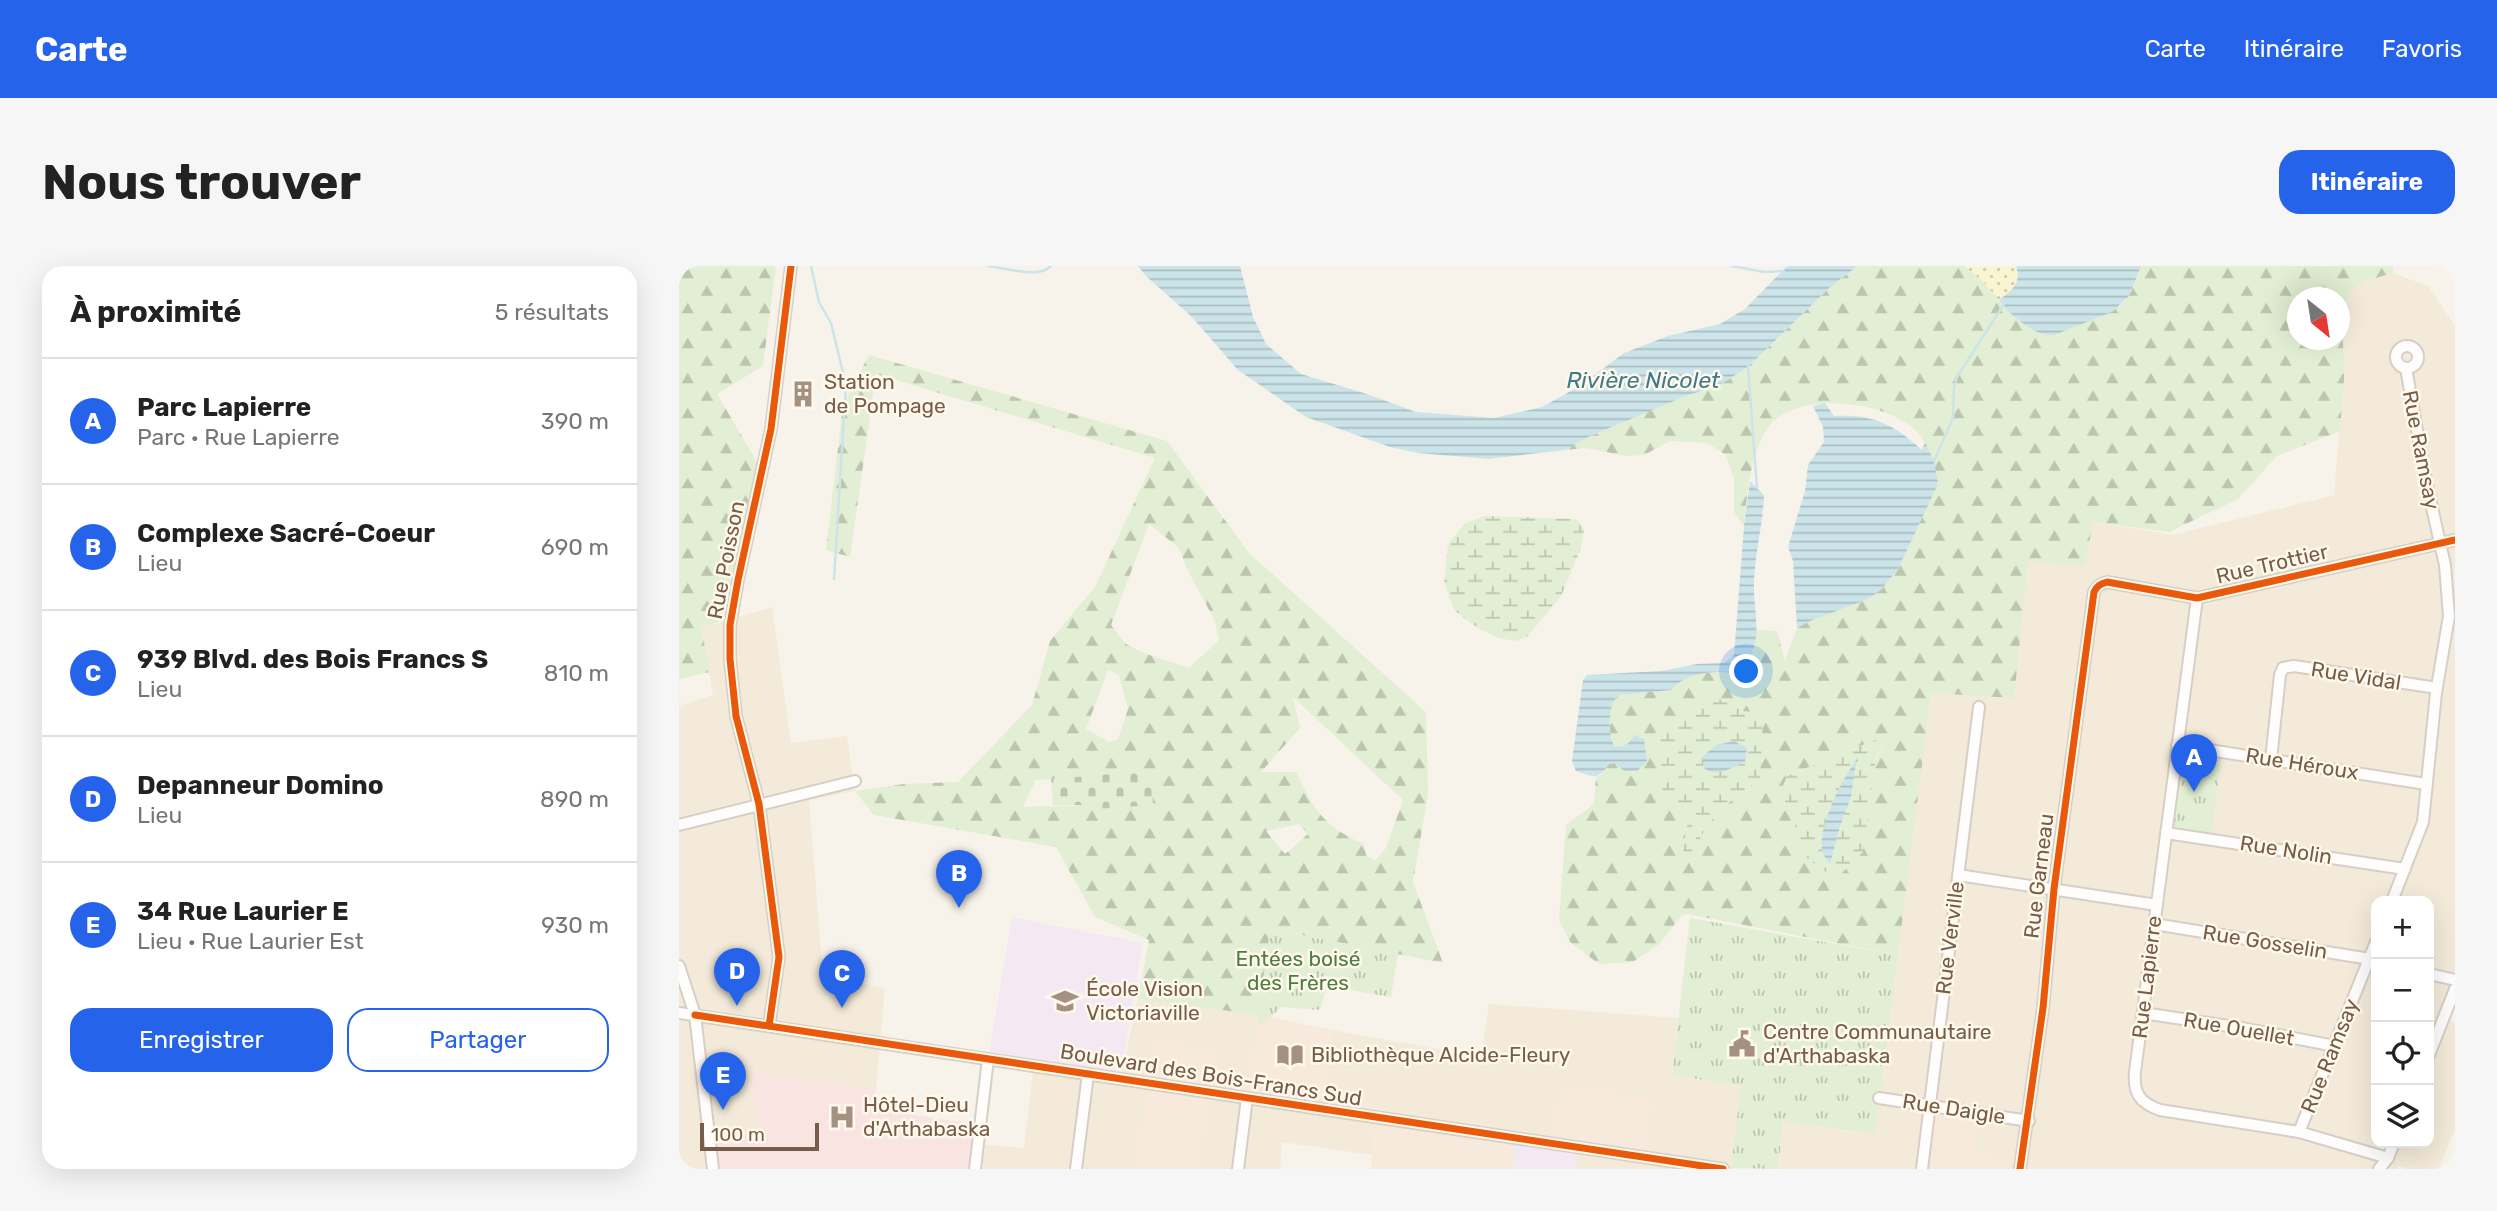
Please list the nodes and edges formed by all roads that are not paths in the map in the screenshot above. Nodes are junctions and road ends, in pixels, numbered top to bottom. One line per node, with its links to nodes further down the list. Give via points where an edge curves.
1 (792, 266): 13 (street, Rue Poisson, via 771,429 730,625 736,716)
2 (2406, 368): 4 (street, Rue Ramsay)
3 (2455, 540): 4 (street, Rue Trottier)
4 (2441, 542): 6 (street, Rue Trottier); 7 (street, Rue Ramsay, via 2449,616)
5 (2096, 588): 6 (street, Rue Trottier, via 2107,582); 18 (street, Rue Garneau)
6 (2197, 598): 9 (street, Rue Lapierre)
7 (2437, 688): 10 (street, Rue Vidal, via 2283,668); 12 (street, Rue Ramsay)
8 (1979, 707): 17 (street, Rue Verville)
9 (2177, 745): 10 (street, Rue Héroux); 15 (street, Rue Lapierre)
10 (2271, 760): 12 (street, Rue Héroux)
11 (855, 781): 13 (street)
12 (2427, 784): 16 (street, Rue Ramsay, via 2423,822)
13 (759, 804): 14 (street); 31 (street, Rue Poisson, via 779,957)
14 (679, 825)
15 (2166, 833): 16 (street, Rue Nolin); 20 (street, Rue Lapierre)
16 (2405, 869): 19 (street, Rue Ramsay)
17 (1958, 875): 18 (street); 38 (street, Rue Verville)
18 (2055, 890): 20 (street); 39 (street, Rue Garneau)
19 (2394, 896)
20 (2157, 905): 21 (street, Rue Lapierre)
21 (2154, 924): 22 (street, Rue Gosselin); 29 (street, Rue Lapierre)
22 (2371, 959)
23 (2371, 964): 33 (street, Rue Ramsay)
24 (679, 966): 30 (street)
25 (2434, 975): 26 (street)
26 (2455, 980)
27 (2455, 989): 32 (street)
28 (679, 1013): 30 (street, Boulevard des Bois-Francs Sud)
29 (2143, 1013): 33 (street, Rue Ouellet); 40 (street, Rue Lapierre, via 2134,1085 2145,1104)
30 (695, 1015): 31 (street, Boulevard des Bois-Francs Sud); 43 (street)
31 (769, 1027): 34 (street, Boulevard des Bois-Francs Sud)
32 (2434, 1042)
33 (2335, 1046): 40 (street, Rue Ramsay)
34 (988, 1059): 35 (street, Boulevard des Bois-Francs Sud); 44 (street)
35 (1089, 1074): 36 (street, Boulevard des Bois-Francs Sud); 45 (street)
36 (1247, 1098): 46 (street); 47 (street, Boulevard des Bois-Francs Sud)
37 (1879, 1098): 38 (street, Rue Daigle)
38 (1930, 1106): 39 (street, Rue Daigle); 48 (street, Rue Verville)
39 (2029, 1121): 49 (street, Rue Garneau)
40 (2299, 1132): 42 (street, Rue Lapierre)
41 (2392, 1148): 42 (street)
42 (2388, 1158): 50 (street)
43 (713, 1169)
44 (975, 1169)
45 (1076, 1169)
46 (1238, 1169)
47 (1723, 1169)
48 (1922, 1169)
49 (2021, 1169)
50 (2379, 1169)

